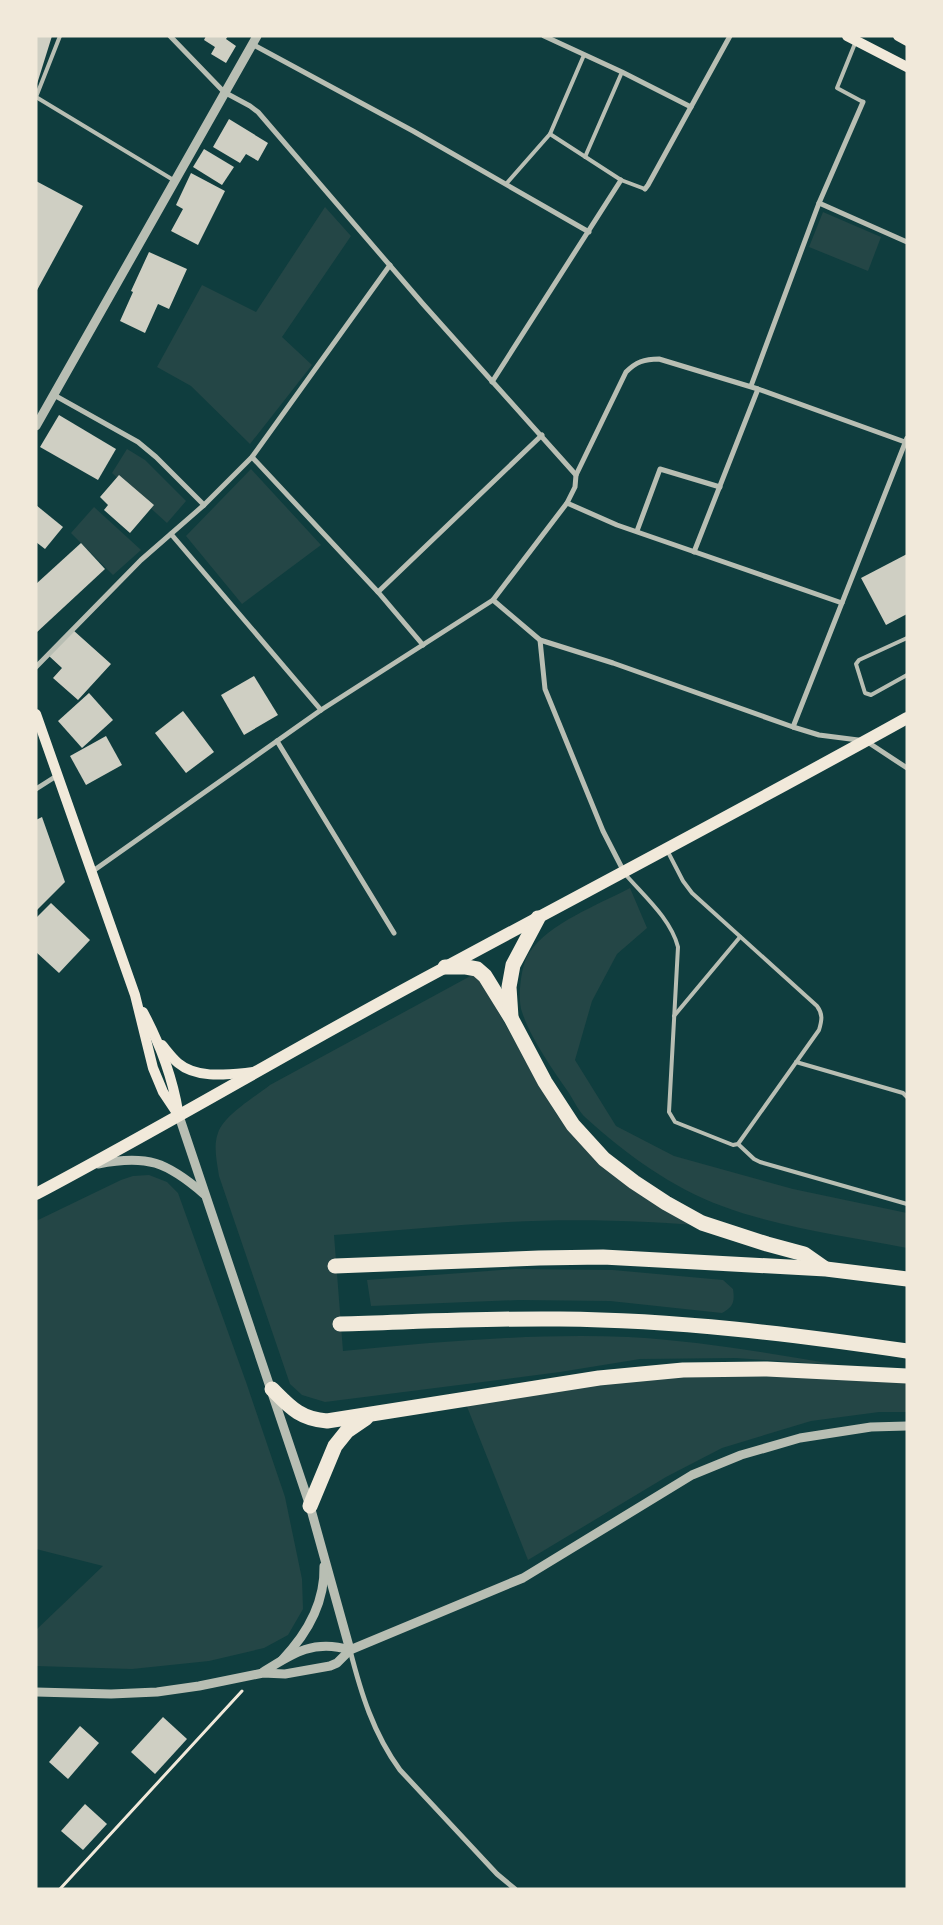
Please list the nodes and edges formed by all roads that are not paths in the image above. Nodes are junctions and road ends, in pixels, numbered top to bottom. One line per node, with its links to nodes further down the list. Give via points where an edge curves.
1 (60, 36): 13 (lane)
2 (170, 36): 12 (street)
3 (544, 36): 9 (street)
4 (730, 36): 15 (street)
5 (898, 36): 8 (main road)
6 (851, 39): 10 (main road); 14 (lane, via 837,88)
7 (254, 40): 12 (street); 20 (street)
8 (907, 41)
9 (584, 55): 11 (street); 16 (lane)
10 (907, 67)
11 (622, 72): 15 (street); 17 (lane)
12 (224, 92): 19 (street); 25 (street, via 258,112)
13 (36, 97): 19 (lane)
14 (863, 102): 22 (street)
15 (691, 107): 21 (street)
16 (550, 134): 17 (lane); 20 (lane)
17 (584, 157): 18 (lane)
18 (621, 180): 21 (lane); 23 (street)
19 (175, 181): 29 (street)
20 (506, 184): 23 (street)
21 (645, 189)
22 (818, 202): 24 (street); 27 (street)
23 (589, 232): 26 (street)
24 (907, 242)
25 (390, 265): 26 (street); 33 (street)
26 (492, 382): 31 (street)
27 (751, 386): 28 (street); 34 (street, via 659,359 635,363 626,372)
28 (758, 389): 32 (street); 35 (street)
29 (54, 395): 30 (street); 37 (street, via 138,442)
30 (36, 426)
31 (542, 435): 34 (street); 41 (street)
32 (906, 440): 43 (street)
33 (252, 457): 37 (street); 41 (street)
34 (576, 475): 36 (street, via 575,487)
35 (720, 487): 38 (street, via 660,469); 40 (street)
36 (567, 503): 38 (street); 42 (street)
37 (204, 505): 39 (street)
38 (637, 531): 40 (street)
39 (171, 534): 47 (street, via 120,580); 49 (street)
40 (694, 552): 43 (street)
41 (378, 592): 46 (street)
42 (493, 600): 45 (street); 46 (street)
43 (842, 603): 52 (street)
44 (907, 638): 48 (lane, via 856,664 865,693 871,695)
45 (540, 640): 52 (street); 60 (street, via 544,688 603,831)
46 (423, 645): 49 (street)
47 (36, 667)
48 (907, 675)
49 (321, 710): 53 (street)
50 (36, 714): 56 (main road)
51 (907, 718): 54 (main road)
52 (793, 727): 54 (street, via 819,735)
53 (277, 741): 59 (street); 62 (street)
54 (866, 741): 55 (street); 58 (main road)
55 (907, 768)
56 (58, 775): 57 (street); 59 (main road)
57 (36, 789)
58 (667, 850): 60 (main road); 63 (lane, via 682,882)
59 (93, 871): 65 (main road)
60 (624, 872): 61 (main road); 66 (lane, via 676,937)
61 (538, 918): 64 (main road); 67 (highway, via 513,965)
62 (394, 933)
63 (740, 937): 66 (lane); 69 (lane, via 821,1012 819,1030)
64 (445, 967): 67 (highway, via 477,969 485,976); 70 (main road)
65 (135, 995): 68 (main road); 72 (main road, via 153,1068)
66 (674, 1016): 73 (lane, via 671,1118 733,1145)
67 (511, 1018): 79 (highway, via 558,1104 604,1159 666,1203 702,1223 804,1254)
68 (158, 1040): 70 (main road, via 178,1063 188,1069 211,1074); 72 (main road, via 174,1085)
69 (796, 1062): 71 (lane, via 903,1093); 73 (lane)
70 (258, 1072): 72 (main road)
71 (907, 1097)
72 (178, 1116): 74 (main road); 76 (street)
73 (738, 1144): 77 (lane, via 760,1162)
74 (90, 1166): 75 (main road); 76 (street, via 130,1159 152,1162 184,1176)
75 (36, 1194)
76 (206, 1195): 84 (street)
77 (907, 1204)
78 (336, 1266): 79 (highway, via 603,1257)
79 (826, 1269): 80 (highway)
80 (907, 1279)
81 (340, 1324): 82 (highway, via 560,1319 706,1326)
82 (907, 1351)
83 (907, 1376): 85 (highway, via 767,1369 683,1370 599,1378)
84 (272, 1389): 85 (highway, via 297,1413 313,1420 341,1420); 87 (street)
85 (372, 1414): 87 (highway, via 347,1431 335,1446)
86 (907, 1426): 89 (street, via 871,1427 800,1438 708,1468 523,1578)
87 (310, 1506): 88 (street)
88 (323, 1551): 89 (street); 90 (street, via 324,1575 312,1622)
89 (350, 1650): 90 (street, via 319,1645); 91 (street, via 337,1663 321,1668 285,1674); 93 (street, via 361,1694 382,1742 400,1770 490,1867)
90 (282, 1660): 91 (street)
91 (263, 1673): 92 (street, via 157,1692)
92 (36, 1692)
93 (515, 1889)

